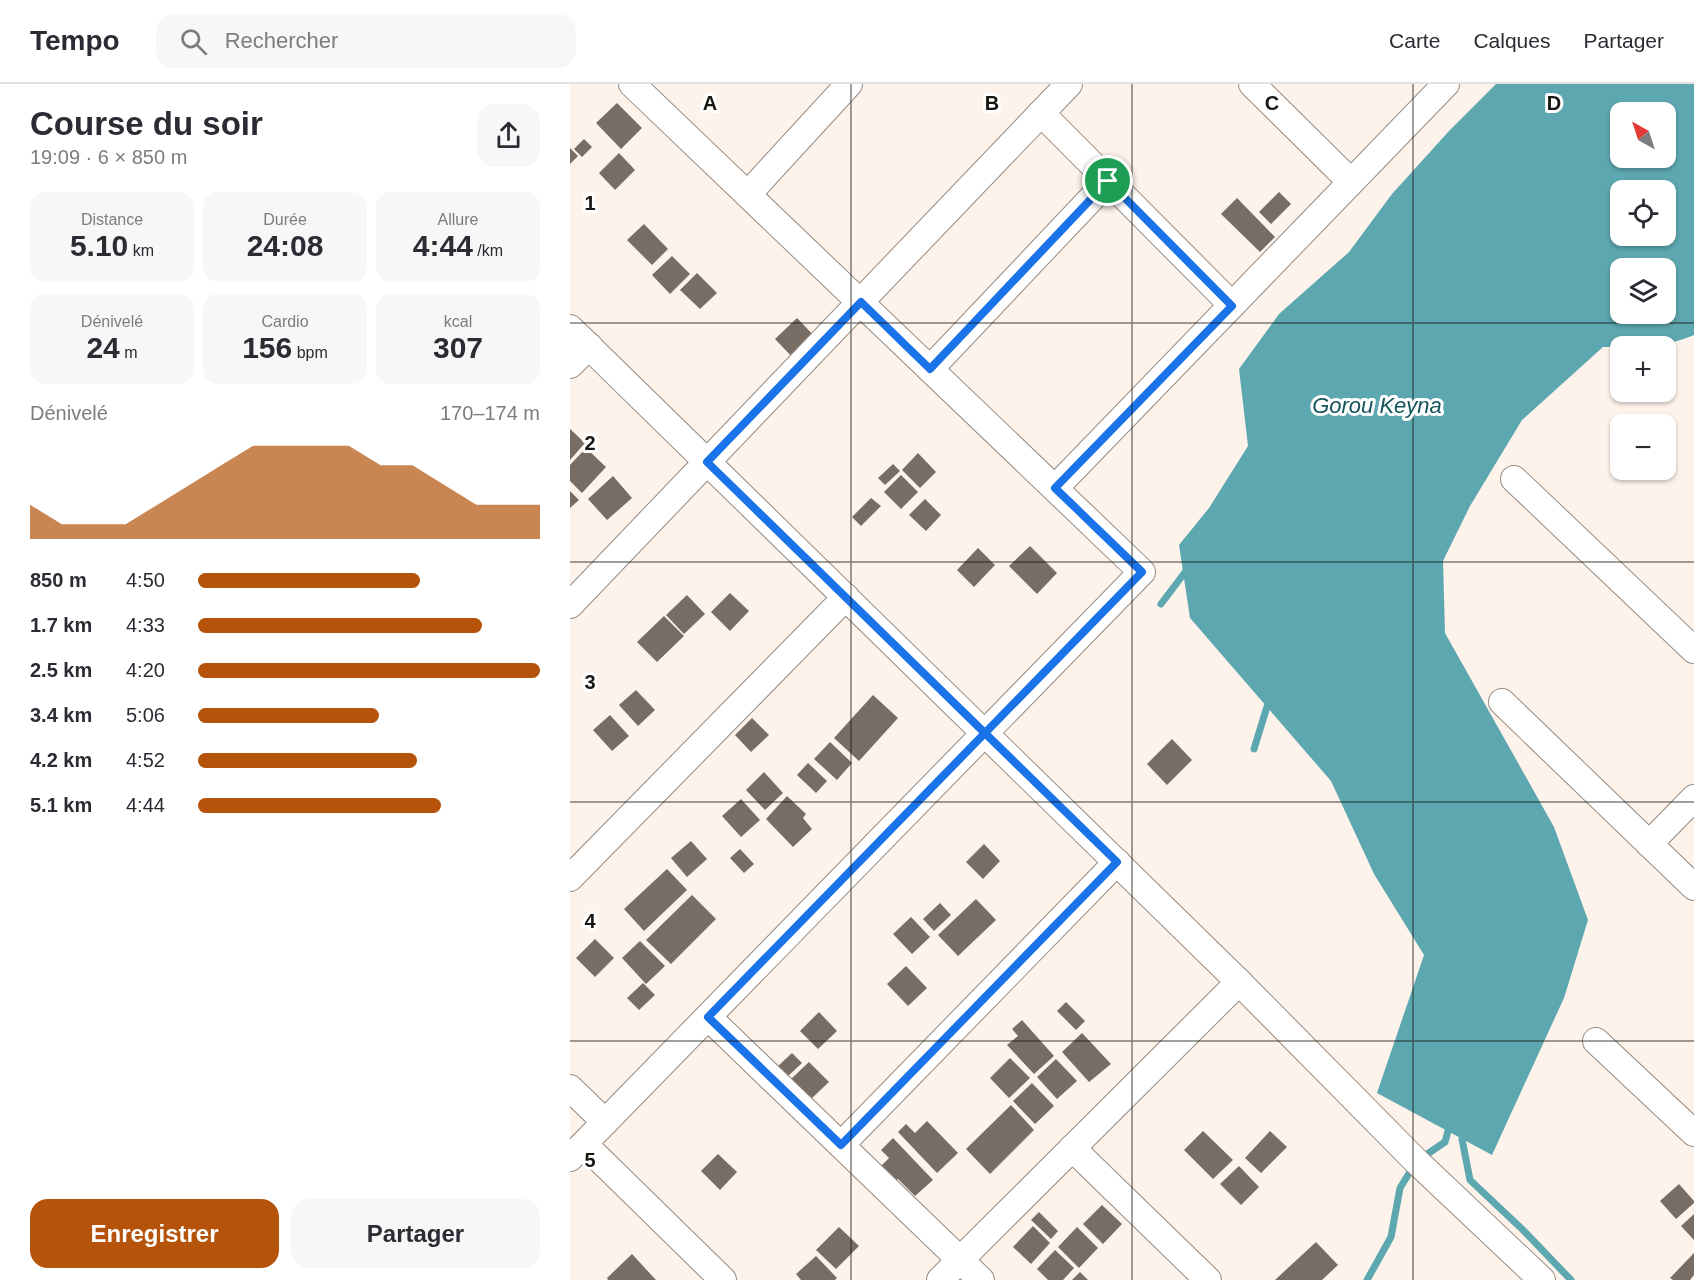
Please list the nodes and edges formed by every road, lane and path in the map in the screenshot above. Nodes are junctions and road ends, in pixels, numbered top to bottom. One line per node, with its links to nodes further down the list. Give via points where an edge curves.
1 (632, 84): 9 (street)
2 (849, 84): 9 (street)
3 (1070, 84): 6 (street)
4 (1252, 84): 8 (street)
5 (1446, 84): 8 (street)
6 (1041, 113): 7 (street); 10 (street)
7 (1108, 181): 11 (street); 15 (street)
8 (1351, 182): 11 (street)
9 (747, 194): 10 (street)
10 (861, 302): 15 (street); 16 (street)
11 (1232, 306): 18 (street)
12 (570, 328): 13 (street)
13 (589, 346): 14 (street); 16 (street)
14 (570, 365)
15 (930, 369): 18 (street)
16 (707, 462): 19 (street); 20 (street)
17 (1514, 479): 21 (street)
18 (1055, 488): 23 (street, via 1142,572)
19 (846, 597): 23 (street); 27 (street)
20 (570, 605)
21 (1694, 650)
22 (1502, 702): 25 (street)
23 (984, 733): 26 (street); 30 (street)
24 (1694, 798): 25 (street)
25 (1649, 844): 28 (street)
26 (1117, 862): 29 (street); 35 (street)
27 (570, 878)
28 (1694, 887)
29 (1239, 982): 36 (street); 43 (street, via 1416,1161)
30 (708, 1017): 33 (street); 35 (street)
31 (1596, 1041): 34 (street)
32 (570, 1088): 33 (street)
33 (605, 1122): 37 (street)
34 (1694, 1133)
35 (841, 1145): 38 (street)
36 (1072, 1148): 38 (street); 42 (street)
37 (577, 1151): 39 (street)
38 (960, 1260): 40 (street); 41 (street)
39 (723, 1280)
40 (940, 1280)
41 (981, 1280)
42 (1208, 1280)
43 (1542, 1280)

